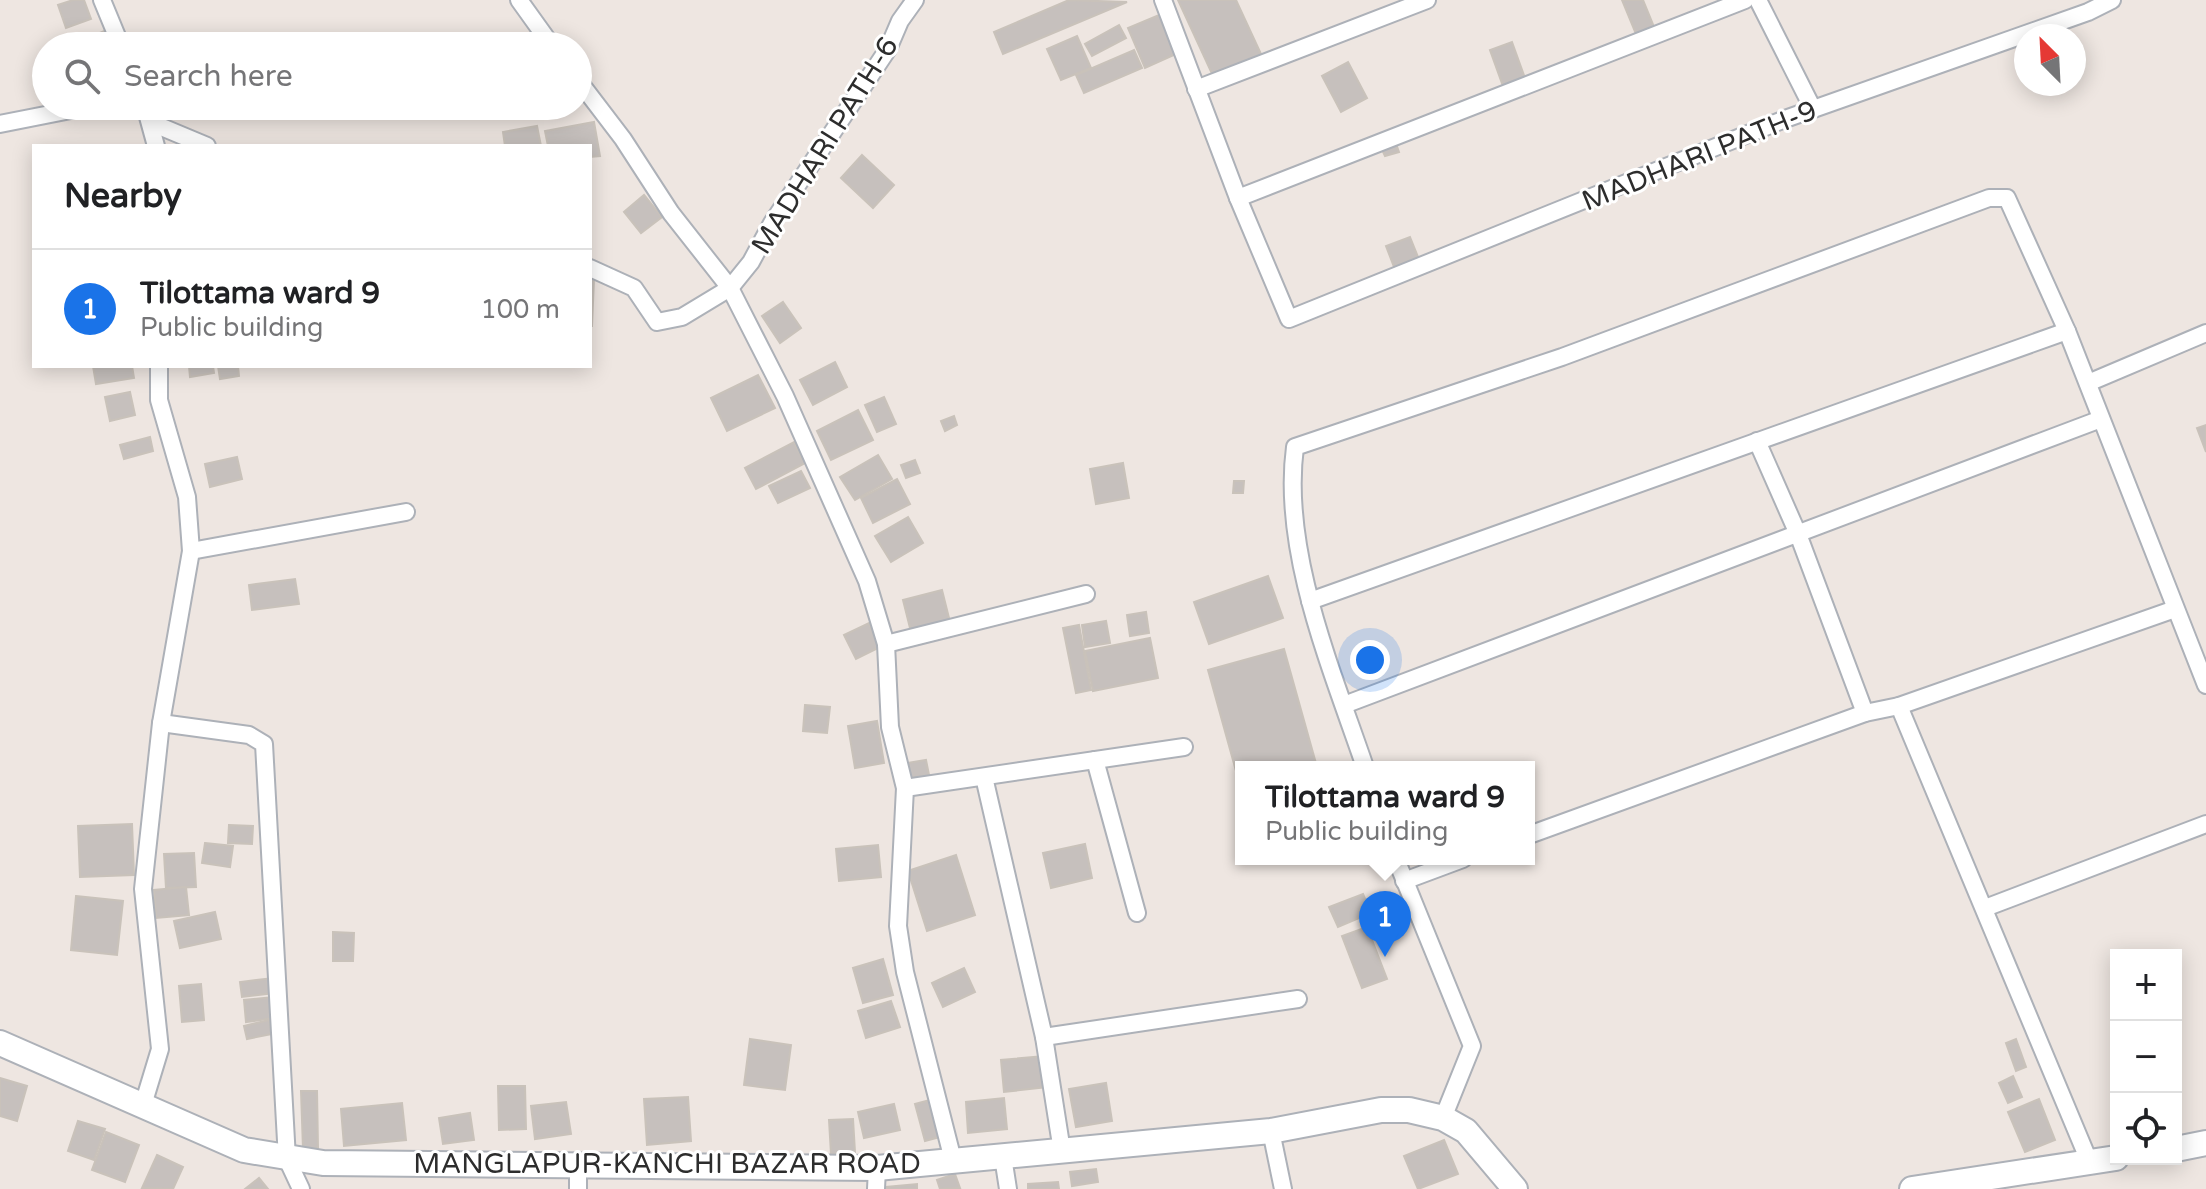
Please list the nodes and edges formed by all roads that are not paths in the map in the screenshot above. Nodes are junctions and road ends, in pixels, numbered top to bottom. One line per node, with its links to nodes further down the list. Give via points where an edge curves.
1 (102, 0): 9 (street)
2 (519, 0): 10 (street)
3 (915, 0): 22 (street, MADHARI PATH-6)
4 (1163, 0): 11 (street)
5 (1427, 0): 11 (street)
6 (1745, 0): 20 (street)
7 (1758, 0): 13 (street)
8 (2112, 0): 13 (street, MADHARI PATH-9)
9 (115, 32)
10 (542, 32)
11 (1196, 89): 20 (street)
12 (592, 98): 22 (street)
13 (1813, 109): 20 (street, MADHARI PATH-9, via 1289,319)
14 (32, 118): 17 (street)
15 (151, 120): 16 (street)
16 (152, 123): 18 (street); 19 (street)
17 (0, 124)
18 (156, 144)
19 (202, 144)
20 (1238, 198)
21 (592, 269): 22 (street, via 634,288 657,322 682,317)
22 (730, 288): 36 (street, via 785,396 867,581)
23 (2067, 331): 27 (street); 29 (street); 34 (street, via 2007,198 1965,204 1562,357 1295,447 1290,484)
24 (2202, 335): 25 (street); 27 (street)
25 (2206, 353)
26 (159, 368): 32 (street, via 159,400 187,497)
27 (2088, 383): 28 (street)
28 (2101, 419): 31 (street); 35 (street)
29 (1757, 441): 31 (street); 34 (street)
30 (406, 512): 32 (street)
31 (1798, 534): 38 (street); 40 (street)
32 (191, 551): 41 (street)
33 (1086, 594): 36 (street)
34 (1310, 601): 38 (street)
35 (2175, 609): 37 (street); 39 (street)
36 (886, 644): 46 (street, via 890,727)
37 (2206, 685)
38 (1344, 705): 44 (street)
39 (1899, 706): 40 (street); 52 (street)
40 (1865, 713): 48 (street)
41 (161, 723): 57 (street, via 143,889 160,1049); 64 (street, via 249,735 264,744)
42 (1184, 747): 43 (street)
43 (1095, 760): 45 (street); 53 (street)
44 (1363, 761)
45 (984, 777): 46 (street); 55 (street)
46 (905, 788): 66 (street, via 898,926)
47 (2206, 824): 52 (street)
48 (1535, 833)
49 (1398, 865): 51 (street)
50 (1447, 865): 51 (street)
51 (1404, 881): 58 (street, via 1472,1046)
52 (1985, 908): 67 (street)
53 (1137, 913)
54 (1298, 999): 55 (street)
55 (1044, 1037): 62 (street)
56 (0, 1043): 57 (street, MANGLAPUR-KANCHI BAZAR ROAD)
57 (143, 1105): 64 (street, MANGLAPUR-KANCHI BAZAR ROAD, via 244,1150)
58 (1443, 1118): 59 (street, MANGLAPUR-KANCHI BAZAR ROAD, via 1381,1110); 73 (street, MANGLAPUR-KANCHI BAZAR ROAD, via 1466,1131)
59 (1271, 1131): 62 (street, MANGLAPUR-KANCHI BAZAR ROAD); 72 (street)
60 (2206, 1143): 61 (street)
61 (2182, 1148)
62 (1062, 1151): 63 (street, MANGLAPUR-KANCHI BAZAR ROAD)
63 (1003, 1157): 66 (street, MANGLAPUR-KANCHI BAZAR ROAD); 71 (street)
64 (287, 1159): 68 (street, MANGLAPUR-KANCHI BAZAR ROAD); 70 (street)
65 (2110, 1159): 67 (street)
66 (953, 1160): 69 (street, MANGLAPUR-KANCHI BAZAR ROAD)
67 (2089, 1161): 74 (street)
68 (578, 1177): 69 (street, MANGLAPUR-KANCHI BAZAR ROAD)
69 (876, 1178)
70 (301, 1189)
71 (1008, 1189)
72 (1283, 1189)
73 (1515, 1189)
74 (1912, 1189)

